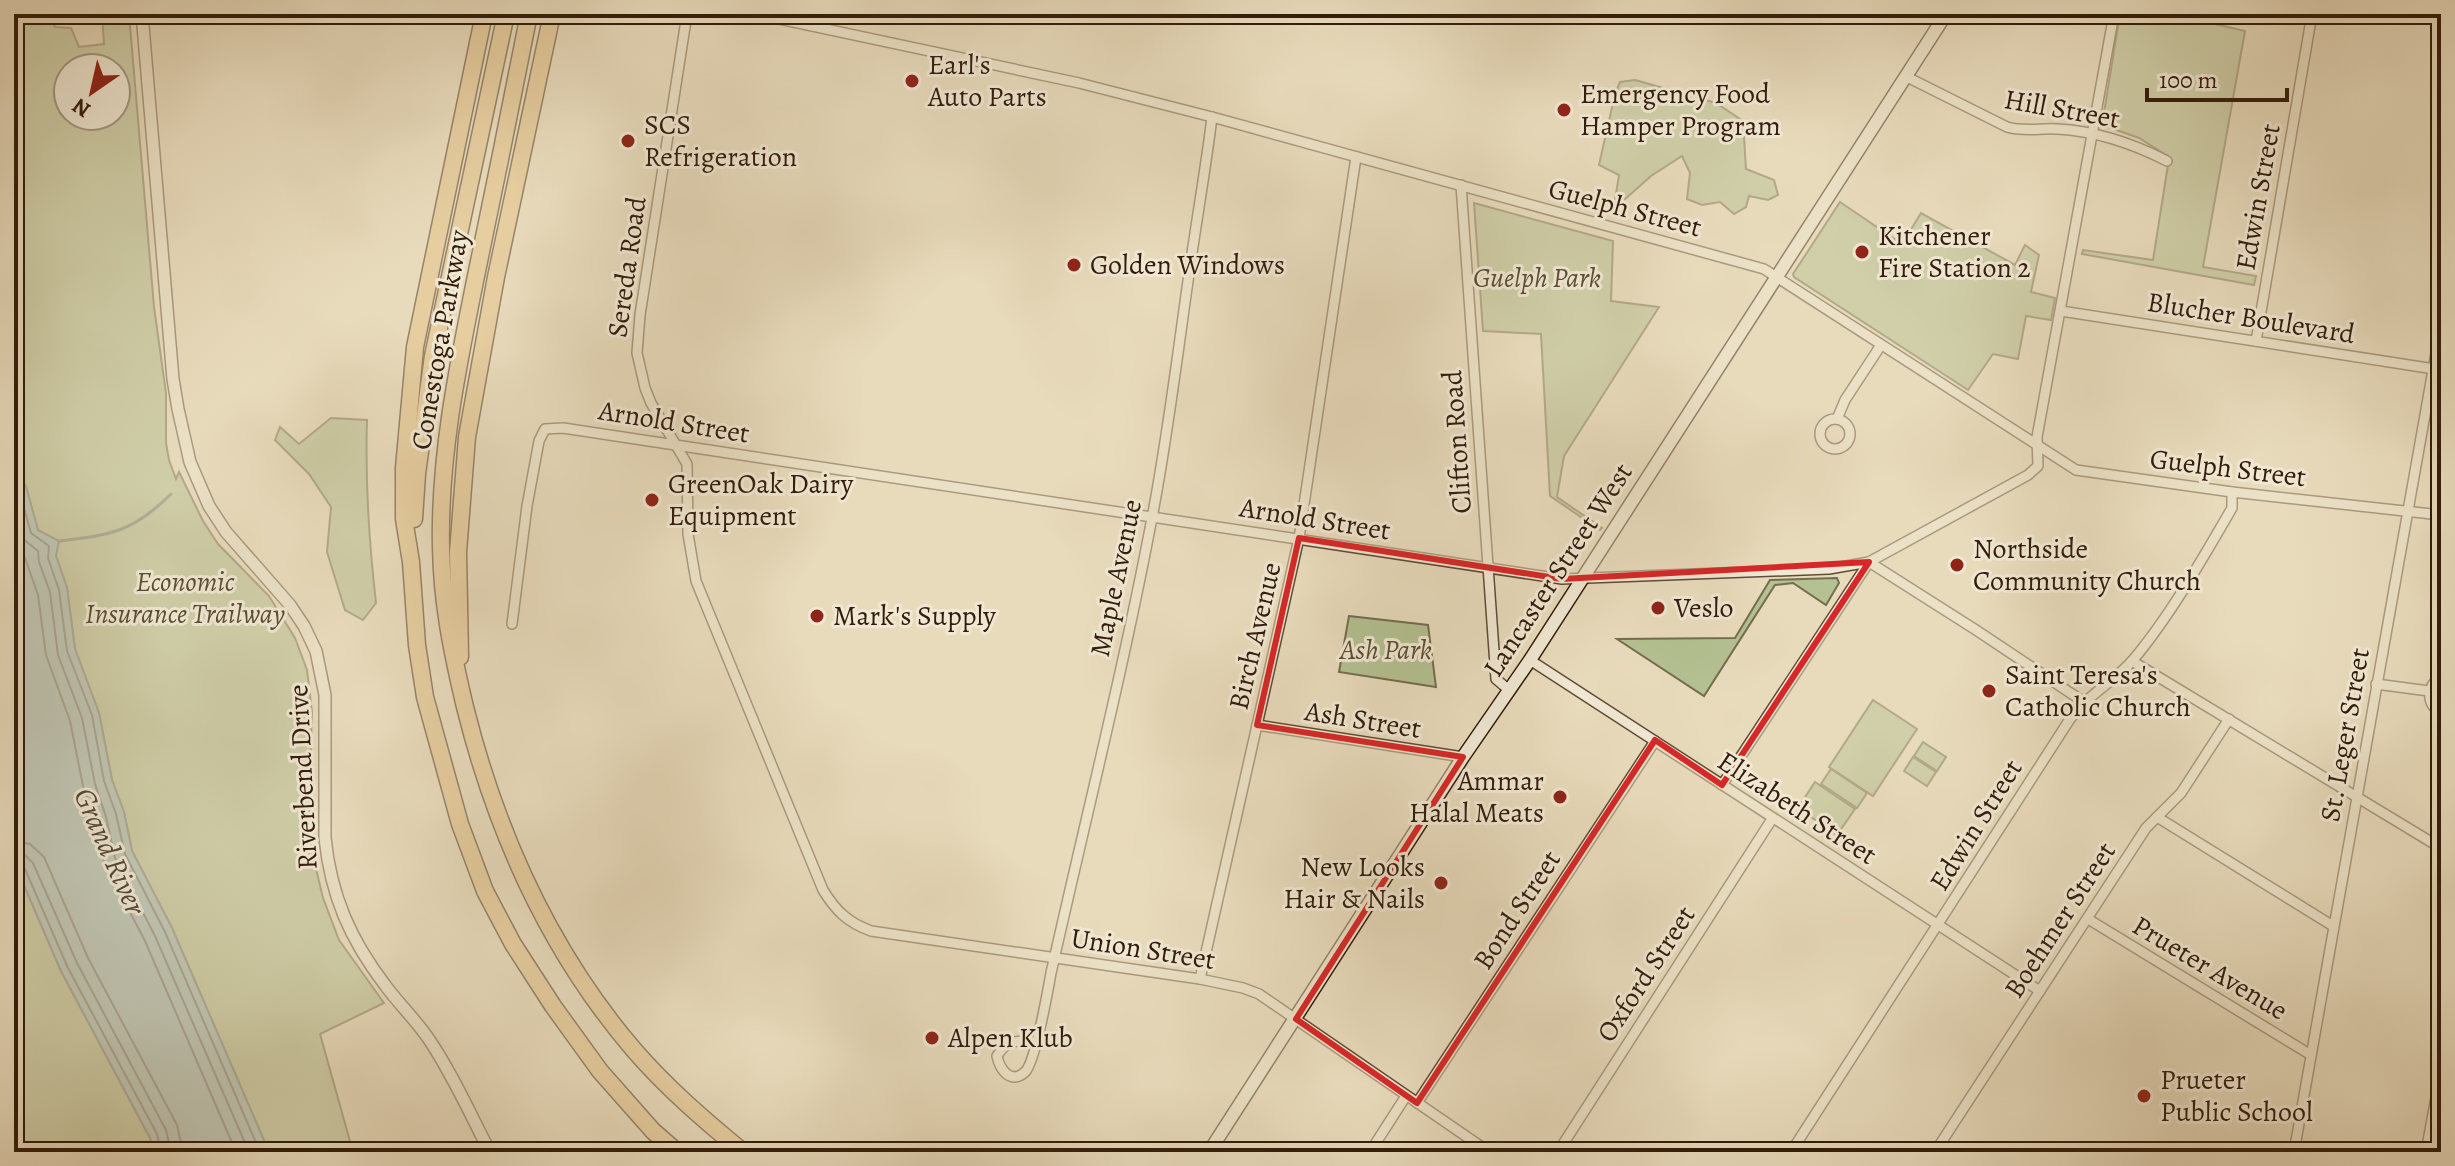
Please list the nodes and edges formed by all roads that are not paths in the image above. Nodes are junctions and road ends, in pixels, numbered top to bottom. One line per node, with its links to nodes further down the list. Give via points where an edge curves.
1 (142, 14): 67 (street, Riverbend Drive, via 173,379 190,462 226,532 290,605 316,651 325,695 327,860 341,914 373,968 430,1041)
2 (484, 14): 31 (highway, Conestoga Parkway, via 415,347 404,468)
3 (506, 14): 31 (highway, Conestoga Parkway, via 433,356)
4 (529, 14): 39 (highway, Conestoga Parkway, via 446,440 441,545 445,615)
5 (552, 14): 39 (highway, Conestoga Parkway, via 467,437 458,552)
6 (687, 14): 24 (street, Sereda Road, via 637,353 651,403)
7 (756, 14): 12 (street, Guelph Street, via 1069,80)
8 (1946, 14): 11 (main road, Lancaster Street West)
9 (2114, 14): 13 (street)
10 (2312, 14): 20 (street, Edwin Street)
11 (1907, 77): 13 (street, Hill Street, via 2007,127); 17 (main road, Lancaster Street West)
12 (1212, 117): 14 (street, Guelph Street); 29 (street, Maple Avenue)
13 (2092, 133): 15 (street, Hill Street); 18 (street)
14 (1356, 157): 16 (street, Guelph Street); 30 (street, Birch Avenue)
15 (2167, 161)
16 (1461, 185): 17 (street, Guelph Street); 33 (street, Clifton Road)
17 (1776, 276): 21 (street, Guelph Street); 34 (main road, Lancaster Street West)
18 (2061, 311): 20 (street, Blucher Boulevard); 25 (street)
19 (2441, 325): 22 (street, St. Leger Street)
20 (2256, 341): 22 (street, Blucher Boulevard)
21 (1881, 345): 23 (street); 25 (street, Guelph Street)
22 (2438, 369): 27 (street, St. Leger Street)
23 (1837, 419)
24 (675, 445): 29 (street, Arnold Street); 35 (street, Arnold Street, via 545,429 527,506); 53 (street, Sereda Road, via 687,464 688,534 696,581)
25 (2039, 448): 26 (street, Guelph Street, via 2088,473); 32 (street, Arnold Street, via 2038,466 2028,475)
26 (2232, 492): 27 (street, Guelph Street); 37 (street, Edwin Street, via 2232,508)
27 (2407, 510): 28 (street, Guelph Street); 40 (street, St. Leger Street)
28 (2441, 515)
29 (1153, 516): 30 (street, Arnold Street); 58 (street, Maple Avenue)
30 (1299, 538): 33 (street, Arnold Street); 46 (street, Birch Avenue)
31 (411, 562): 68 (highway, Conestoga Parkway, via 425,697 460,824 485,891 513,944 600,1071)
32 (1869, 562): 34 (street, Arnold Street, via 1829,569); 43 (street); 49 (street)
33 (1488, 568): 34 (street, Arnold Street); 41 (street, Clifton Road, via 1496,679)
34 (1582, 577): 36 (main road, Lancaster Street West)
35 (512, 624)
36 (1530, 660): 41 (main road, Lancaster Street West); 47 (street, Elizabeth Street)
37 (2132, 661): 43 (street, Edwin Street); 45 (street)
38 (2441, 676): 42 (street)
39 (458, 678): 69 (highway, Conestoga Parkway, via 479,763 507,841 582,980 634,1049 691,1109)
40 (2376, 684): 42 (street); 50 (street, St. Leger Street)
41 (1509, 690): 48 (main road, Lancaster Street West)
42 (2429, 691): 44 (street)
43 (2084, 702): 56 (street, Edwin Street)
44 (2441, 713)
45 (2229, 719): 50 (street); 51 (street, Boehmer Street, via 2181,793)
46 (1257, 725): 48 (street, Ash Street); 59 (street, Birch Avenue)
47 (1655, 741): 49 (street, Elizabeth Street); 66 (street, Bond Street)
48 (1463, 757): 61 (main road, Lancaster Street West)
49 (1722, 785): 52 (street, Elizabeth Street)
50 (2357, 797): 54 (street); 57 (street, St. Leger Street)
51 (2157, 817): 55 (street, Boehmer Street); 57 (street)
52 (1772, 819): 56 (street, Elizabeth Street); 73 (street, Oxford Street)
53 (798, 831): 58 (street, Union Street, via 823,890 837,912 853,924)
54 (2441, 848)
55 (2088, 919): 60 (street, Boehmer Street); 63 (street, Prueter Avenue)
56 (1938, 926): 60 (street, Elizabeth Street); 74 (street, Edwin Street)
57 (2333, 926): 63 (street, St. Leger Street)
58 (1055, 958): 59 (street, Union Street); 62 (street, Maple Avenue)
59 (1200, 979): 61 (street, Union Street, via 1259,994)
60 (2040, 991): 75 (street, Boehmer Street)
61 (1296, 1019): 65 (street, Union Street); 70 (main road, Lancaster Street West)
62 (1036, 1042): 62 (street, Maple Avenue, via 1004,1045 997,1056 999,1067 1007,1075 1024,1073)
63 (2311, 1055): 76 (street, St. Leger Street)
64 (2441, 1070): 77 (street)
65 (1406, 1096): 66 (street, Union Street); 71 (street)
66 (1417, 1103): 72 (street, Union Street)
67 (490, 1152)
68 (677, 1152)
69 (743, 1152)
70 (1209, 1152)
71 (1370, 1152)
72 (1489, 1152)
73 (1558, 1152)
74 (1791, 1152)
75 (1935, 1152)
76 (2294, 1152)
77 (2426, 1152)

